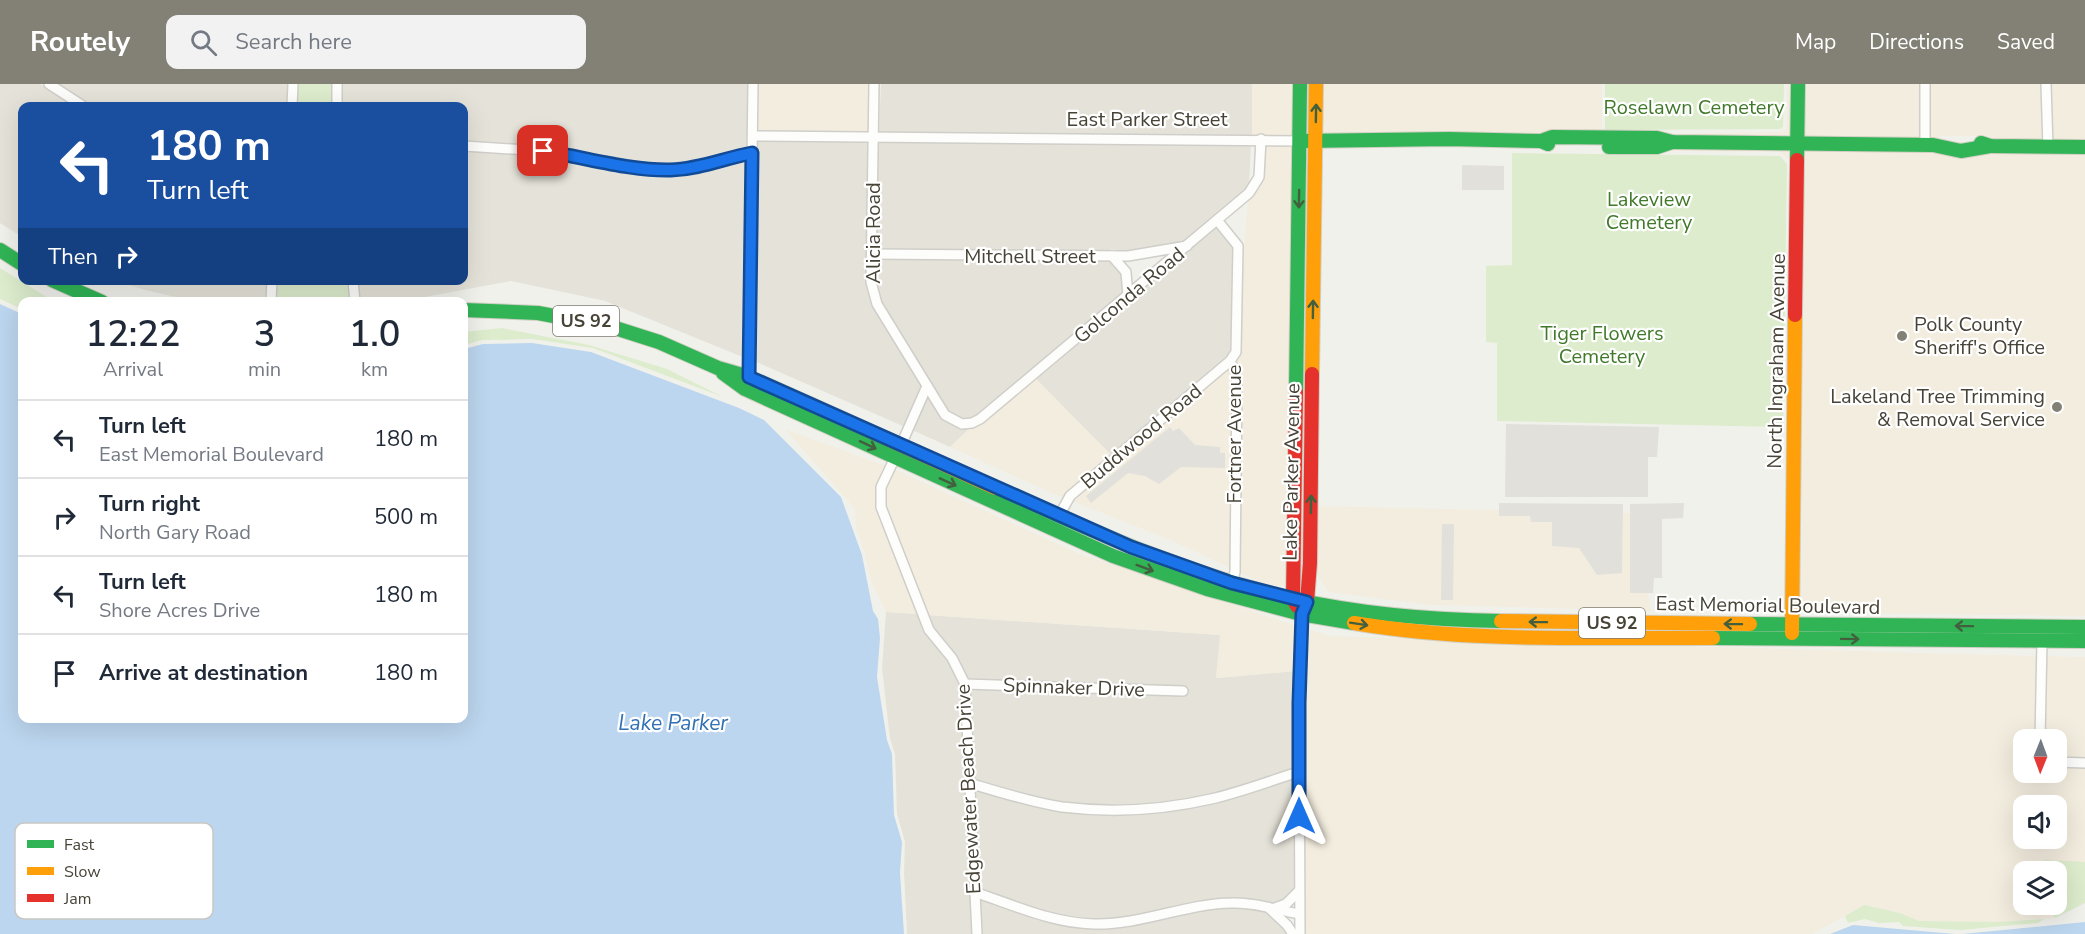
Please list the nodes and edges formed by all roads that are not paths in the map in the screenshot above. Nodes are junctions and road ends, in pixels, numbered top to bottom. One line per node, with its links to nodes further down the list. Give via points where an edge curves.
1 (49, 84): 11 (street)
2 (293, 84): 12 (street)
3 (337, 84): 13 (street)
4 (753, 84): 14 (street)
5 (874, 84): 15 (street, Alicia Road)
6 (1300, 84): 17 (main road, Lake Parker Avenue)
7 (1316, 84): 18 (main road, Lake Parker Avenue, one-way to 7)
8 (1798, 84): 19 (main road, North Ingraham Avenue)
9 (1925, 84): 20 (street)
10 (2046, 84): 22 (street)
11 (77, 102)
12 (292, 102)
13 (337, 102)
14 (753, 136): 15 (street, East Parker Street); 24 (street)
15 (873, 137): 16 (street, East Parker Street); 28 (street, Alicia Road)
16 (1261, 139): 17 (street, East Parker Street); 25 (street, Golconda Road, via 1255,186)
17 (1300, 141): 18 (main road, East Parker Street); 44 (main road, Lake Parker Avenue, one-way to 44)
18 (1315, 141): 19 (main road, East Parker Street, via 1541,141 1554,146 1657,147 1671,142); 42 (main road, Lake Parker Avenue, one-way to 18)
19 (1798, 143): 20 (main road, East Parker Street); 49 (main road, North Ingraham Avenue)
20 (1929, 145): 22 (main road, East Parker Street, via 1944,150)
21 (468, 146): 24 (street, via 543,151 658,170 705,166)
22 (2048, 147): 23 (main road, East Parker Street)
23 (2085, 147)
24 (752, 153): 37 (street)
25 (1217, 220): 26 (street, Golconda Road); 35 (street, Fortner Avenue, via 1238,250 1237,343)
26 (1187, 246): 29 (street, Mitchell Street); 32 (street, Golconda Road)
27 (0, 250): 30 (main road)
28 (872, 254): 29 (street, Mitchell Street); 38 (street, Alicia Road, via 870,282 877,304)
29 (1112, 256): 32 (street, via 1126,272)
30 (18, 261)
31 (63, 285): 33 (main road)
32 (1128, 296): 39 (street, Golconda Road, via 980,419)
33 (91, 297)
34 (468, 310): 36 (main road, East Memorial Boulevard / US 92, via 526,312 588,321 660,342)
35 (1230, 361): 41 (street, Buddwood Road, via 1070,496); 43 (street, Fortner Avenue, via 1237,385)
36 (720, 371): 37 (main road, East Memorial Boulevard / US 92); 40 (main road, East Memorial Boulevard / US 92, one-way to 40, via 745,389)
37 (749, 377): 40 (main road, East Memorial Boulevard / US 92)
38 (927, 386): 39 (street, Alicia Road, via 945,415); 40 (street, Edgewater Beach Drive)
39 (962, 424)
40 (898, 452): 41 (main road, East Memorial Boulevard / US 92); 44 (main road, East Memorial Boulevard / US 92, one-way to 44, via 1142,567 1228,595); 54 (street, Edgewater Beach Drive, via 880,487 881,507 929,630 952,658)
41 (1059, 516): 43 (main road, East Memorial Boulevard / US 92, via 1153,556)
42 (1310, 563): 44 (main road, Lake Parker Avenue); 45 (main road, via 1318,588)
43 (1232, 583): 44 (main road, East Memorial Boulevard / US 92)
44 (1301, 605): 45 (main road, East Memorial Boulevard / US 92); 50 (main road, East Memorial Boulevard / US 92, one-way to 50, via 1412,631); 59 (street)
45 (1345, 608): 46 (main road, East Memorial Boulevard / US 92, one-way to 45, via 1449,619)
46 (1590, 622): 49 (main road, East Memorial Boulevard / US 92, one-way to 46); 50 (main road, via 1583,629)
47 (2012, 627): 48 (main road, East Memorial Boulevard / US 92); 49 (main road, East Memorial Boulevard / US 92, one-way to 49); 51 (main road, via 1998,635)
48 (2085, 627)
49 (1792, 631): 50 (main road, East Memorial Boulevard / US 92); 51 (main road, East Memorial Boulevard / US 92, one-way to 51)
50 (1556, 637)
51 (1962, 640): 52 (main road, East Memorial Boulevard / US 92)
52 (2042, 640): 53 (main road, East Memorial Boulevard / US 92); 56 (street)
53 (2085, 641)
54 (965, 684): 55 (street, Spinnaker Drive); 60 (street, Edgewater Beach Drive)
55 (1183, 691)
56 (2040, 729)
57 (2067, 762): 58 (street)
58 (2085, 763)
59 (1298, 772): 60 (street, via 1212,799 1151,809 1062,807); 61 (street)
60 (969, 783): 62 (street, Edgewater Beach Drive)
61 (1299, 891): 63 (street, via 1286,904); 64 (street)
62 (974, 892): 63 (street, via 1041,916 1086,924 1125,923 1219,903); 65 (street, Edgewater Beach Drive)
63 (1270, 909): 64 (street); 66 (street)
64 (1299, 914): 67 (street)
65 (977, 934)
66 (1293, 934)
67 (1299, 934)

